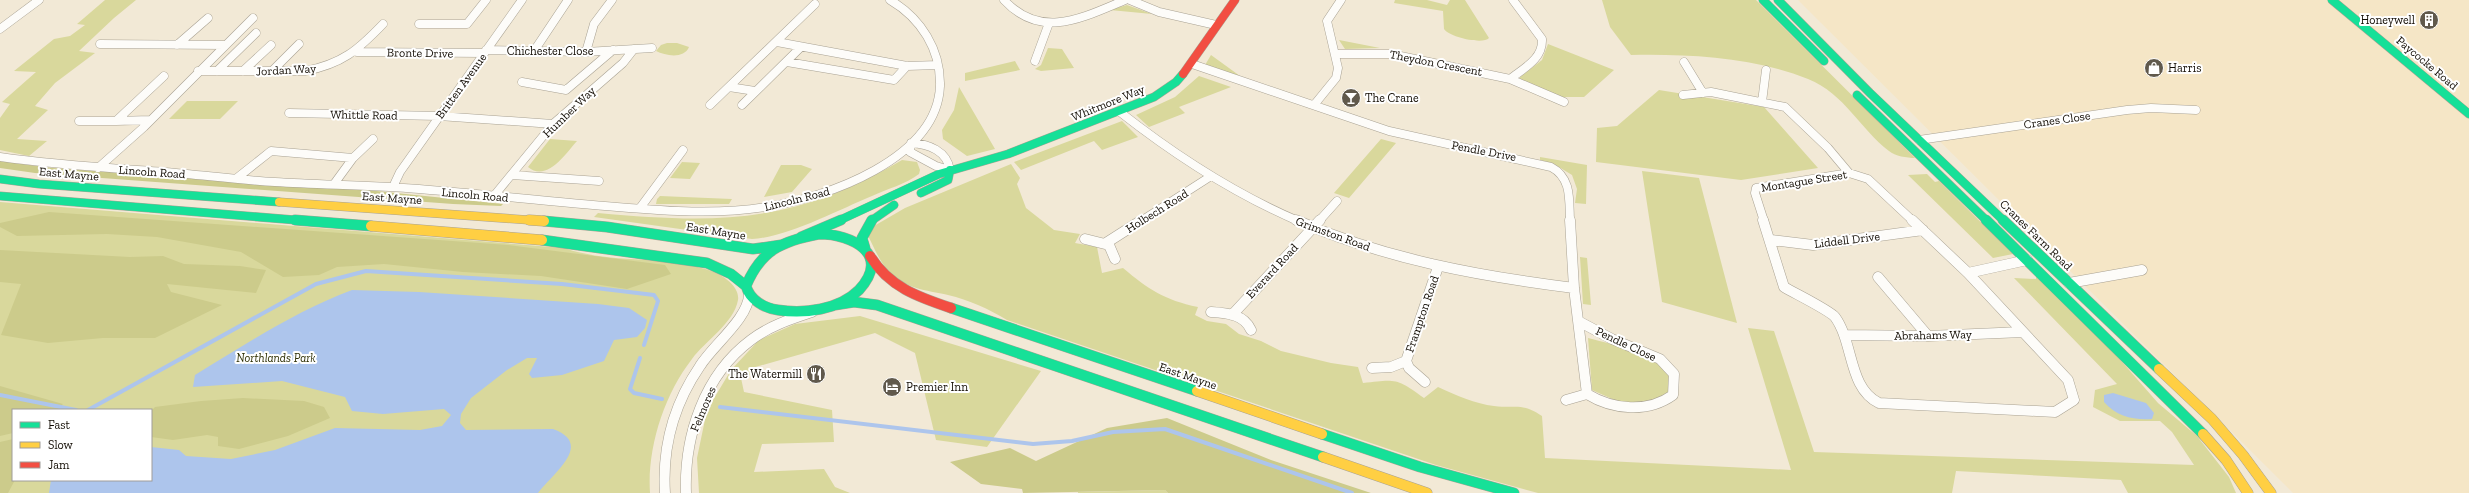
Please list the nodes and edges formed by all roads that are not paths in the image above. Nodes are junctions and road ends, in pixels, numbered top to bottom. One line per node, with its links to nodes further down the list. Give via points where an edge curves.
1 (39, 0): 23 (street)
2 (486, 0): 21 (street, via 467,24)
3 (522, 0): 37 (street, Britten Avenue)
4 (568, 0): 35 (street)
5 (612, 0): 38 (street, via 595,21)
6 (890, 0): 45 (street, Lincoln Road, via 912,13 922,26 933,46)
7 (1004, 0): 19 (street, via 1018,15 1036,22)
8 (1125, 0): 19 (street, via 1086,16)
9 (1130, 0): 22 (street, via 1159,12)
10 (1235, 0): 22 (main road, Whitmore Way)
11 (1341, 0): 39 (street, via 1327,21)
12 (1513, 0): 53 (street, via 1542,39 1543,46 1537,58)
13 (1763, 0): 46 (main road)
14 (1778, 0): 75 (main road, Cranes Farm Road)
15 (2332, 0): 68 (main road, Paycocke Road)
16 (814, 4): 25 (street)
17 (208, 18): 30 (street)
18 (253, 18): 28 (street)
19 (1050, 23): 40 (street)
20 (383, 24): 36 (street, Jordan Way)
21 (419, 24)
22 (1216, 25): 43 (main road, Whitmore Way)
23 (0, 29)
24 (256, 33): 49 (street)
25 (777, 42): 31 (street); 56 (street)
26 (100, 44): 30 (street)
27 (299, 44): 51 (street)
28 (225, 45): 30 (street); 48 (street)
29 (271, 45): 50 (street)
30 (177, 46)
31 (801, 47): 41 (street); 44 (street)
32 (652, 48): 33 (street, Chichester Close)
33 (634, 49): 34 (street, Chichester Close); 73 (street, Humber Way, via 623,63)
34 (613, 50): 38 (street, Chichester Close); 54 (street, Chichester Close, via 566,90)
35 (534, 51): 37 (street, Chichester Close); 38 (street, Chichester Close)
36 (356, 52): 37 (street, Bronte Drive); 51 (street, Jordan Way, via 344,60 318,69)
37 (485, 52): 69 (street, Britten Avenue)
38 (586, 52)
39 (1337, 54): 53 (street, Theydon Crescent, via 1391,54); 64 (street, via 1336,78)
40 (1035, 61)
41 (787, 62): 44 (street, via 894,80); 57 (street)
42 (1684, 62): 58 (street)
43 (1192, 64): 64 (street, Pendle Drive); 66 (main road, Whitmore Way, via 1167,90)
44 (907, 66): 45 (street)
45 (938, 66): 76 (street, Lincoln Road, via 942,91 940,100 928,123)
46 (1829, 66)
47 (1766, 70): 61 (street)
48 (198, 71): 49 (street, Jordan Way); 70 (street)
49 (217, 71): 50 (street, Jordan Way)
50 (243, 71): 51 (street, Jordan Way)
51 (272, 71)
52 (164, 76): 72 (street)
53 (1510, 79): 60 (street, Theydon Crescent)
54 (522, 82)
55 (1849, 86): 103 (main road, Cranes Farm Road)
56 (729, 87): 57 (street); 62 (street)
57 (755, 91): 63 (street)
58 (1703, 93): 59 (street); 61 (street, via 1711,92)
59 (1683, 95)
60 (1564, 102)
61 (1762, 102): 82 (street, via 1785,107 1828,148)
62 (710, 105)
63 (742, 105)
64 (1314, 105): 109 (street, Pendle Drive, via 1402,134 1556,168 1566,179 1568,188)
65 (2196, 110): 75 (street, Cranes Close, via 2127,110)
66 (1120, 112): 81 (main road, Whitmore Way, via 1001,157 970,167); 85 (street, Grimston Road, via 1166,150)
67 (289, 113): 69 (street, Whittle Road)
68 (2469, 114)
69 (439, 116): 73 (street, Whittle Road); 89 (street, Britten Avenue, via 400,172)
70 (150, 120): 72 (street); 80 (street)
71 (79, 121): 72 (street)
72 (116, 121)
73 (553, 124): 83 (street, Humber Way)
74 (373, 139): 79 (street)
75 (1919, 140): 108 (main road, Cranes Farm Road)
76 (911, 143): 81 (street, via 910,152 936,166); 81 (street, via 922,143 946,156 950,162); 93 (street, Lincoln Road, via 892,159 864,176 834,190 792,202 768,207 709,211)
77 (683, 150): 93 (street)
78 (0, 157): 80 (street, Lincoln Road, via 48,165)
79 (353, 158): 84 (street, via 271,150); 88 (street)
80 (98, 168): 84 (street, Lincoln Road)
81 (950, 170): 96 (main road, Whitmore Way); 101 (main road, via 950,177 945,182 908,198 872,218 862,238)
82 (1849, 173): 95 (street, Montague Street, via 1868,179); 98 (street, Montague Street, via 1756,188 1755,193)
83 (512, 175): 87 (street); 91 (street, Humber Way)
84 (237, 178): 88 (street, Lincoln Road)
85 (1208, 178): 94 (street, Grimston Road, via 1261,206); 99 (street, Holbech Road)
86 (0, 179): 100 (main road, East Mayne, via 607,227 753,249)
87 (599, 181)
88 (334, 184): 89 (street, Lincoln Road)
89 (393, 187): 91 (street, Lincoln Road)
90 (0, 196): 110 (main road, via 566,242 707,263 731,274)
91 (493, 197): 93 (street, Lincoln Road)
92 (1337, 201): 94 (street, Everard Road)
93 (640, 208)
94 (1312, 228): 104 (street, Grimston Road); 114 (street, Everard Road)
95 (1923, 230): 98 (street, Liddell Drive, via 1813,245); 106 (street, Montague Street)
96 (798, 238): 100 (main road); 101 (main road, via 840,234)
97 (1085, 239): 99 (street)
98 (1771, 240): 118 (street, Montague Street, via 1784,288 1834,316)
99 (1106, 243): 102 (street, via 1112,248)
100 (782, 245): 110 (main road, via 759,258 750,271)
101 (868, 252): 111 (main road, via 871,268 862,286); 129 (main road, East Mayne, via 877,270 886,280 914,295 1420,467)
102 (1115, 259)
103 (2027, 260): 106 (street); 130 (main road, Cranes Farm Road, via 2206,437 2233,468)
104 (1438, 267): 109 (street, Grimston Road); 120 (street, Frampton Road)
105 (2142, 270): 108 (street)
106 (1968, 273): 117 (street, Montague Street)
107 (1878, 277): 119 (street)
108 (2069, 283): 125 (main road, Cranes Farm Road, via 2195,404)
109 (1574, 288): 115 (street, Pendle Drive)
110 (748, 290): 112 (main road, via 759,304 770,309 800,312); 126 (street, Felmores, via 749,302 744,312 705,358 678,407 666,444)
111 (835, 305): 112 (main road); 128 (main road, via 854,302 877,305)
112 (817, 310): 127 (street, Felmores, via 760,334 744,346 722,371 704,400 692,434 686,460)
113 (1211, 312): 114 (street)
114 (1232, 315): 116 (street, via 1246,322)
115 (1580, 322): 123 (street, Pendle Drive); 123 (street, Pendle Close, via 1612,339 1654,355 1668,365 1674,378 1673,395 1662,404 1653,407 1610,405)
116 (1251, 330)
117 (2023, 332): 118 (street, Montague Street, via 2068,380 2074,400 2055,412 1879,403 1869,398 1862,390); 119 (street, Abrahams Way)
118 (1844, 335): 119 (street, Abrahams Way)
119 (1928, 336)
120 (1406, 361): 121 (street, via 1391,367); 122 (street, via 1409,368)
121 (1372, 368)
122 (1425, 382)
123 (1587, 394): 124 (street)
124 (1566, 400)
125 (2243, 454): 131 (main road, Cranes Farm Road); 132 (main road)
126 (665, 493)
127 (686, 493)
128 (1427, 493)
129 (1514, 493)
130 (2248, 493)
131 (2271, 493)
132 (2278, 493)

